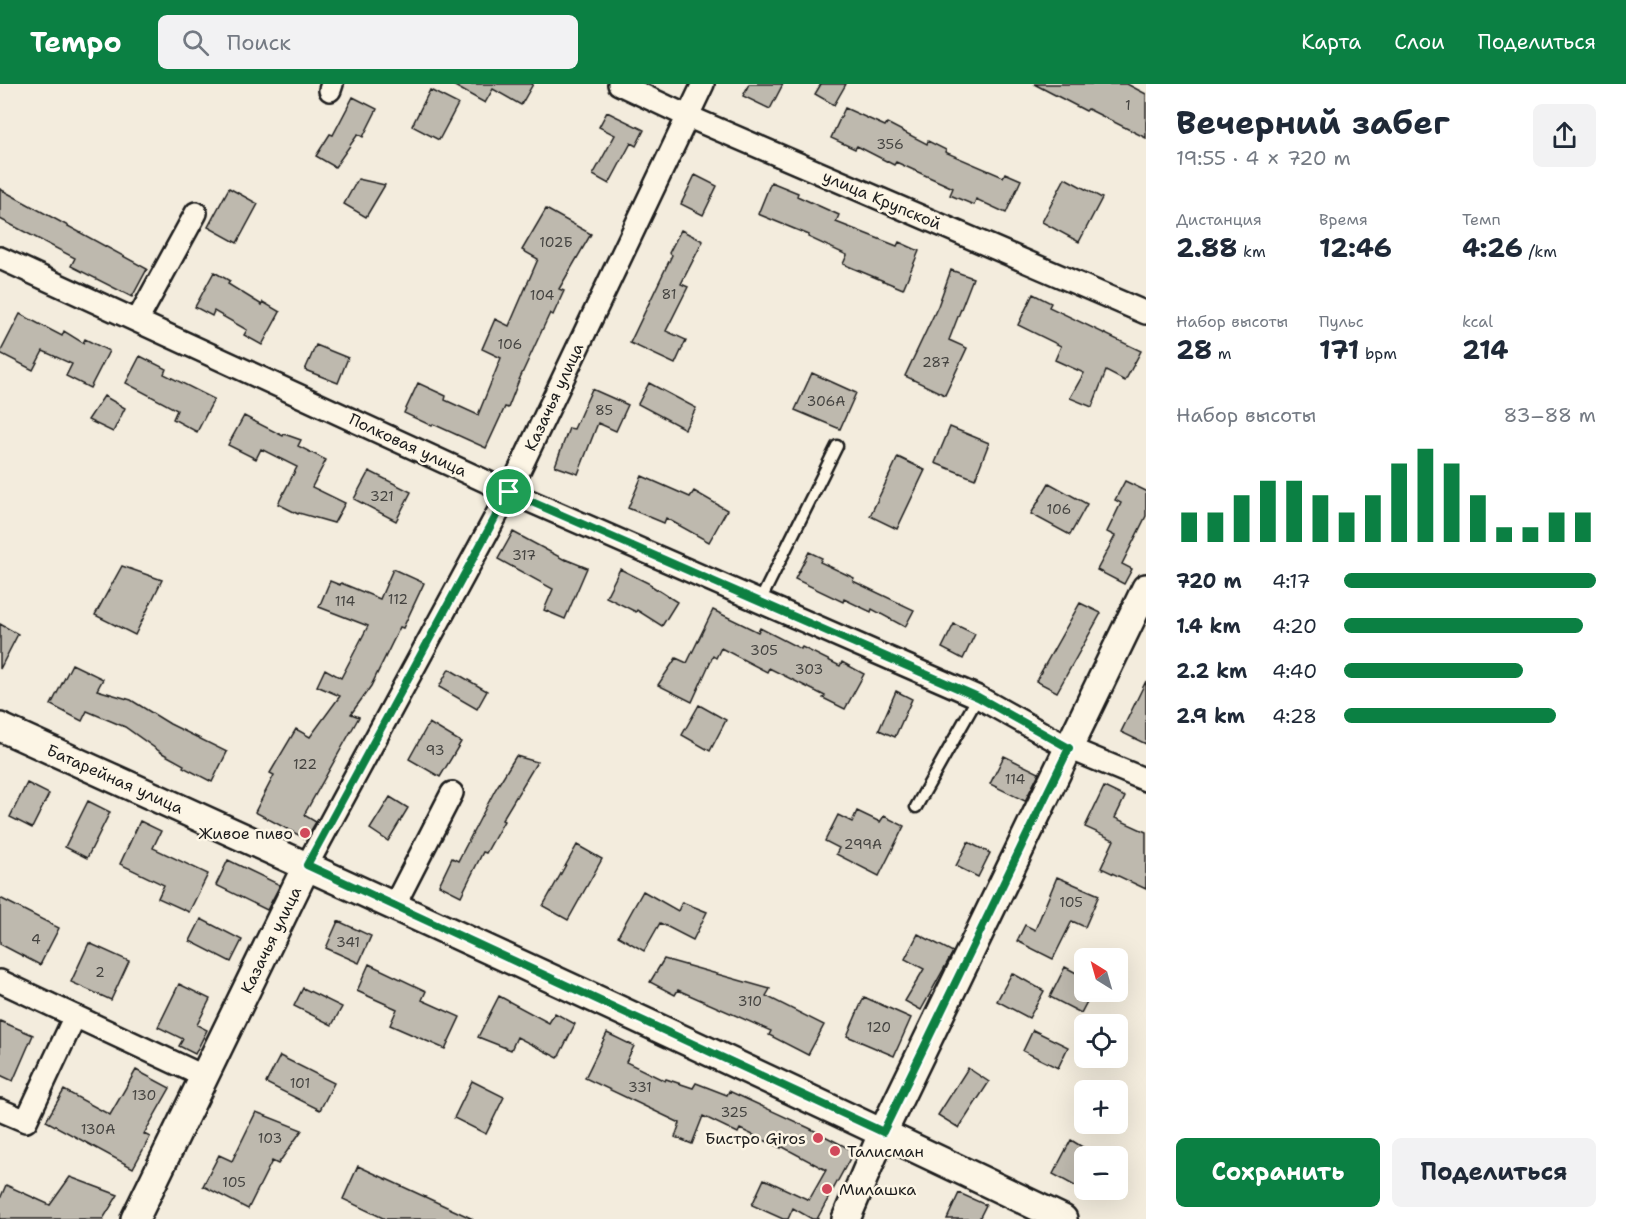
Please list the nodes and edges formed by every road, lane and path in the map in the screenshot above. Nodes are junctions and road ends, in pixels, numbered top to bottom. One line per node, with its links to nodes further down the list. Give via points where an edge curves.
1 (619, 84): 3 (street, улица Крупской)
2 (703, 84): 3 (street, Казачья улица)
3 (687, 116): 6 (street, улица Крупской); 9 (street, Казачья улица)
4 (196, 213): 7 (street)
5 (0, 258): 7 (street, Полковая улица)
6 (1146, 314)
7 (137, 321): 9 (street, Полковая улица)
8 (837, 446): 11 (lane)
9 (509, 492): 11 (street, Полковая улица); 18 (street, Казачья улица)
10 (1146, 588): 14 (street)
11 (760, 601): 12 (street, Полковая улица)
12 (978, 697): 14 (street, Полковая улица); 17 (lane)
13 (0, 727): 18 (street, Батарейная улица)
14 (1069, 748): 15 (street, Полковая улица); 24 (street)
15 (1146, 780)
16 (452, 793): 19 (street)
17 (916, 807)
18 (307, 865): 19 (street, Батарейная улица); 22 (street, Казачья улица)
19 (394, 906): 24 (street, Батарейная улица)
20 (0, 981): 21 (street)
21 (75, 1016): 22 (street); 23 (street, via 26,1121)
22 (205, 1077): 25 (street, Казачья улица)
23 (0, 1110)
24 (883, 1132): 26 (street); 27 (street, Батарейная улица)
25 (135, 1219)
26 (846, 1219)
27 (1063, 1219)

